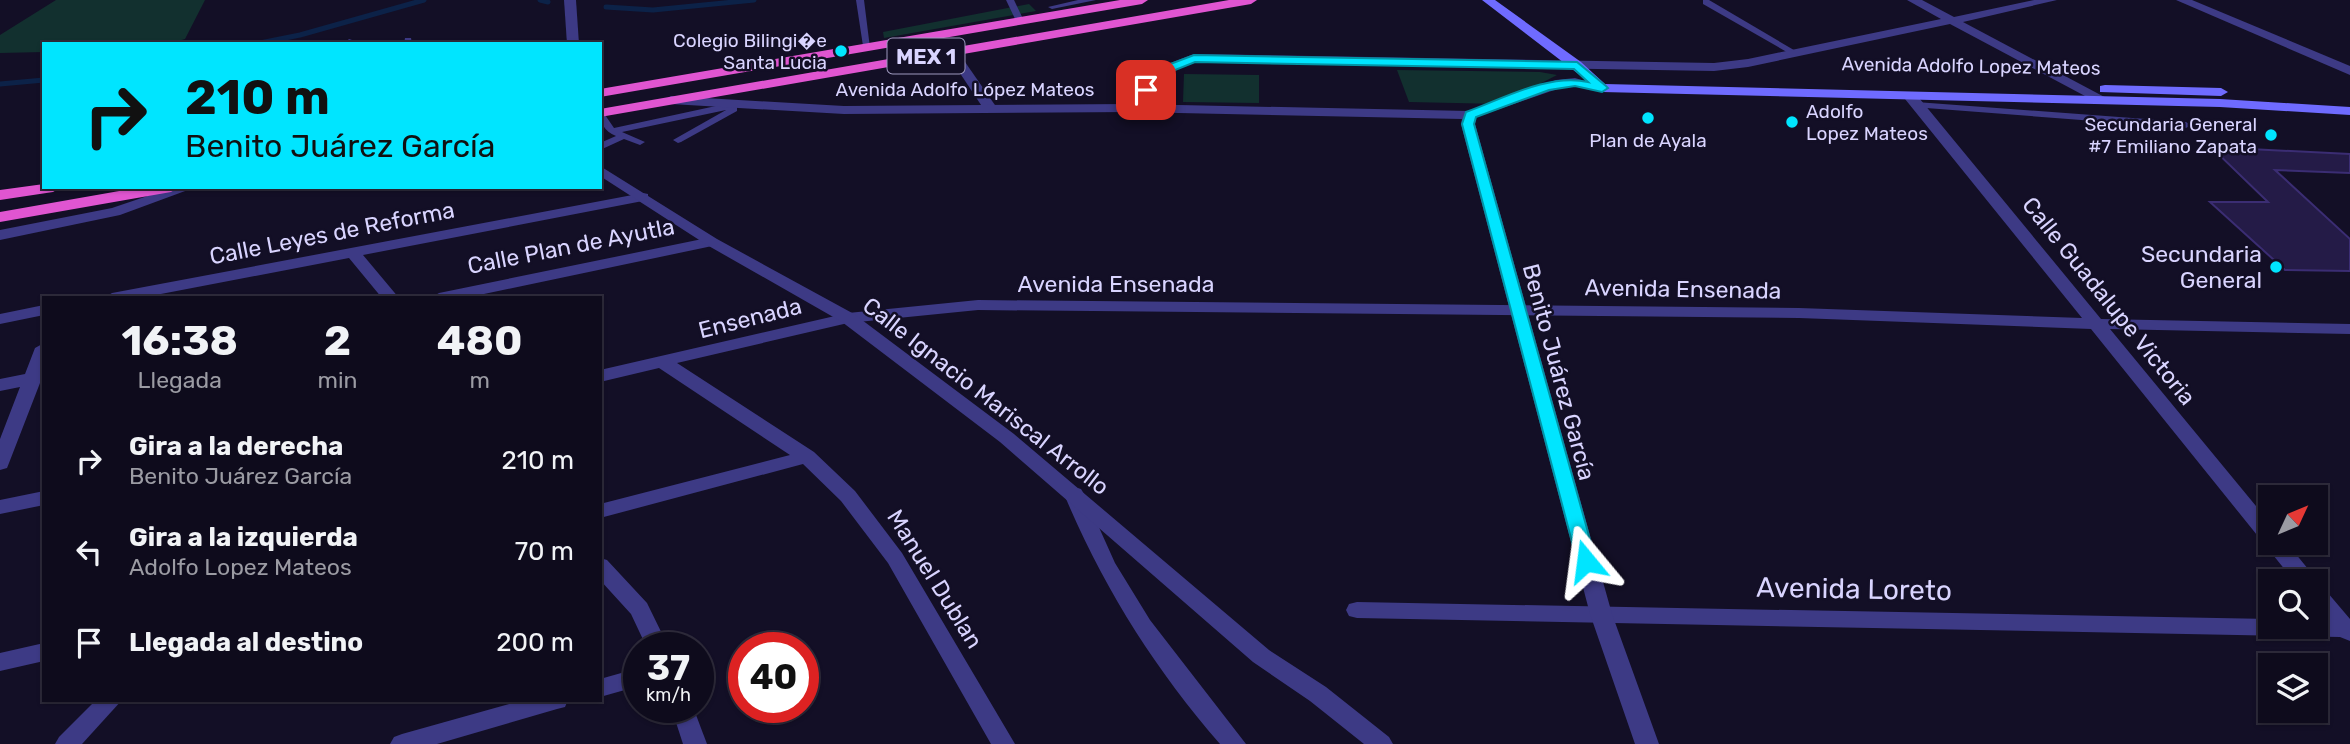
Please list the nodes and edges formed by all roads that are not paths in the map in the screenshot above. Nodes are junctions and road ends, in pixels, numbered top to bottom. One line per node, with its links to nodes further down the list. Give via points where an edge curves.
1 (570, 0): 15 (street)
2 (860, 0): 16 (lane)
3 (1010, 0): 14 (lane)
4 (1092, 0): 12 (lane)
5 (1142, 0): 12 (highway, MEX 1)
6 (1251, 0): 17 (highway, MEX 1)
7 (1488, 0): 20 (main road)
8 (1913, 0): 13 (street)
9 (2051, 0): 13 (street)
10 (2182, 0): 19 (street)
11 (1706, 2): 18 (lane)
12 (1052, 7): 14 (highway, MEX 1)
13 (1950, 19): 18 (street); 22 (street)
14 (1020, 20): 16 (highway, MEX 1)
15 (573, 42)
16 (867, 46): 23 (highway, MEX 1)
17 (952, 52): 24 (highway, MEX 1); 29 (street)
18 (1795, 53): 20 (street, via 1714,67)
19 (2350, 71)
20 (1581, 74): 21 (street); 22 (main road, Avenida Adolfo Lopez Mateos); 30 (street, via 1194,58 1161,71); 33 (street)
21 (1602, 88): 25 (main road, Avenida Adolfo Lopez Mateos)
22 (2084, 88): 26 (main road, Avenida Adolfo Lopez Mateos); 27 (street)
23 (602, 93)
24 (671, 100): 28 (street, Avenida Adolfo López Mateos); 32 (highway, MEX 1)
25 (1913, 100): 27 (main road, Avenida Adolfo Lopez Mateos); 35 (lane); 58 (street, Calle Guadalupe Victoria)
26 (2350, 100)
27 (2105, 101): 31 (main road, Avenida Adolfo Lopez Mateos)
28 (743, 103): 29 (street, Avenida Adolfo López Mateos, via 844,110); 36 (lane); 38 (lane)
29 (990, 108): 30 (street, Avenida Adolfo López Mateos)
30 (1132, 108): 33 (street, Avenida Adolfo López Mateos)
31 (2350, 111)
32 (602, 113)
33 (1470, 115): 55 (street, Benito Juárez García, via 1471,140)
34 (602, 116): 36 (lane)
35 (2186, 125)
36 (612, 131): 37 (lane)
37 (623, 136): 39 (lane); 40 (lane)
38 (678, 140)
39 (640, 142)
40 (602, 146)
41 (602, 171): 46 (street, Calle Ignacio Mariscal Arrollo)
42 (42, 189): 45 (highway)
43 (159, 189): 47 (highway)
44 (183, 189): 48 (street, via 116,212)
45 (0, 195)
46 (643, 197): 49 (street, Calle Ignacio Mariscal Arrollo); 50 (street, Calle Leyes de Reforma)
47 (0, 216)
48 (0, 236)
49 (712, 242): 53 (street, Calle Plan de Ayutla); 56 (street, Calle Ignacio Mariscal Arrollo)
50 (353, 253): 51 (street, Calle Leyes de Reforma); 52 (street)
51 (123, 296)
52 (389, 296)
53 (449, 296)
54 (42, 310): 57 (street)
55 (1517, 310): 56 (street, Avenida Ensenada, via 978,305); 58 (street, Avenida Ensenada, via 1799,313); 77 (street, Benito Juárez García)
56 (848, 318): 61 (street, Ensenada); 67 (street, Calle Ignacio Mariscal Arrollo)
57 (0, 319)
58 (2094, 324): 59 (street, Avenida Ensenada); 71 (street, Calle Guadalupe Victoria)
59 (2350, 329)
60 (42, 360): 63 (street)
61 (664, 363): 62 (street, Ensenada); 65 (street, Manuel Dublan)
62 (602, 376)
63 (39, 377): 64 (street); 66 (street)
64 (0, 385)
65 (807, 457): 70 (street); 90 (street, Manuel Dublan, via 878,531)
66 (0, 463)
67 (1074, 494): 91 (street, via 1096,549 1128,608 1190,695); 92 (street, Calle Ignacio Mariscal Arrollo, via 1261,656)
68 (42, 498): 69 (street)
69 (0, 507)
70 (602, 511)
71 (2258, 522)
72 (2285, 555): 74 (street)
73 (602, 568): 79 (street, via 639,609)
74 (2296, 569)
75 (2328, 607): 78 (street)
76 (1357, 610): 77 (street, Avenida Loreto)
77 (1601, 614): 78 (street, Avenida Loreto); 93 (street, Benito Juárez García)
78 (2348, 631)
79 (650, 632)
80 (42, 652): 81 (street)
81 (0, 662)
82 (623, 682): 83 (street)
83 (602, 687)
84 (109, 702): 87 (street)
85 (550, 702): 88 (street)
86 (688, 723): 89 (street)
87 (67, 744)
88 (402, 744)
89 (695, 744)
90 (1003, 744)
91 (1234, 744)
92 (1381, 744)
93 (1647, 744)

